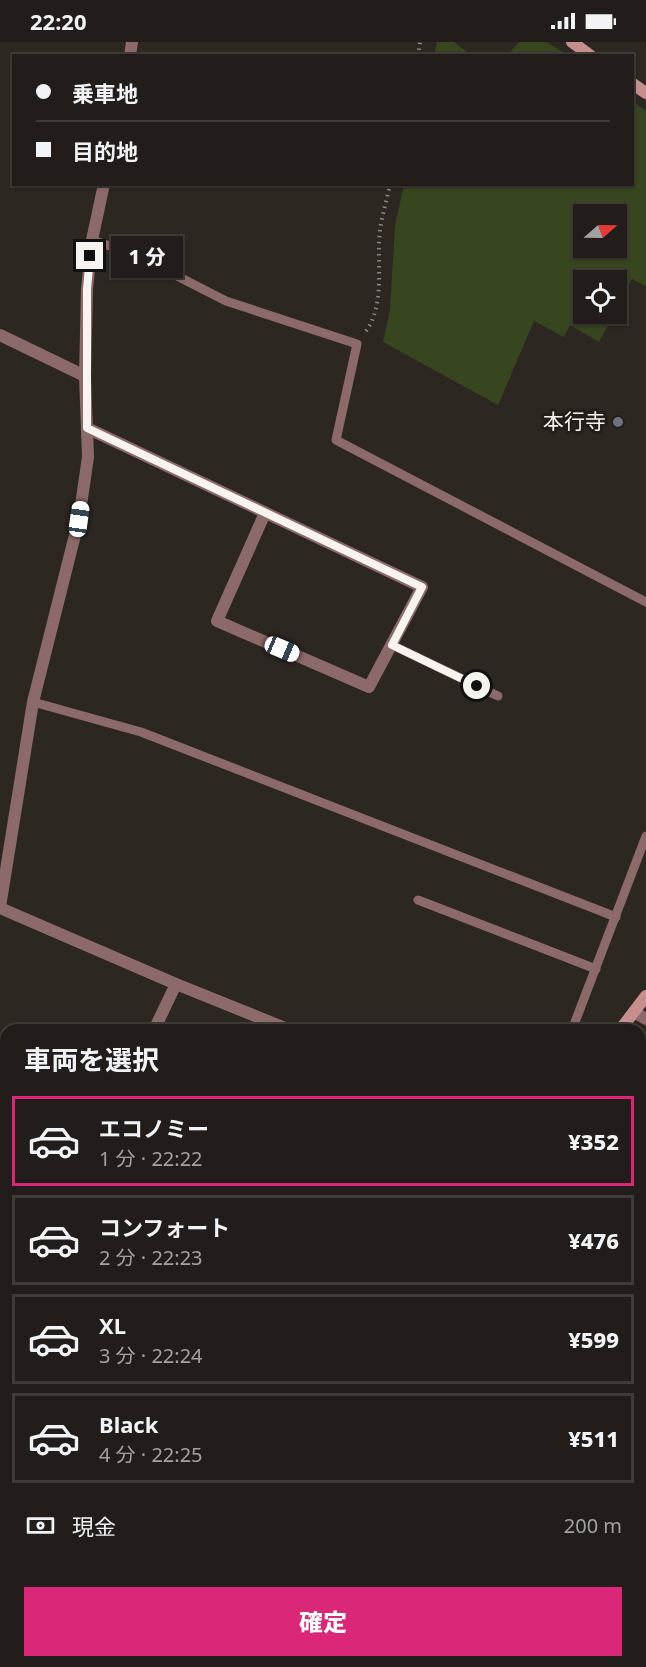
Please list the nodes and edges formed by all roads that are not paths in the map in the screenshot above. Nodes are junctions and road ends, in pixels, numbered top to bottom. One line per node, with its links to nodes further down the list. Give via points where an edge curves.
1 (572, 42): 2 (main road)
2 (588, 54)
3 (104, 186): 4 (street)
4 (92, 240): 6 (street); 9 (lane, via 134,254 226,301 357,344 336,440)
5 (0, 335): 6 (street)
6 (86, 376): 7 (street)
7 (87, 428): 8 (street); 12 (street, via 88,458 79,519)
8 (265, 513): 10 (street, via 422,587); 10 (street, via 217,621 369,687)
9 (646, 602)
10 (392, 645): 11 (lane)
11 (498, 696)
12 (33, 702): 15 (street); 16 (lane, via 141,732)
13 (646, 836): 16 (lane)
14 (418, 900): 17 (lane)
15 (0, 907): 18 (street)
16 (616, 917): 17 (lane)
17 (596, 969): 24 (lane)
18 (176, 984): 22 (street); 23 (street)
19 (646, 996): 20 (main road)
20 (634, 1012): 21 (street); 25 (main road)
21 (646, 1019)
22 (157, 1024)
23 (275, 1024)
24 (574, 1024)
25 (625, 1024)

